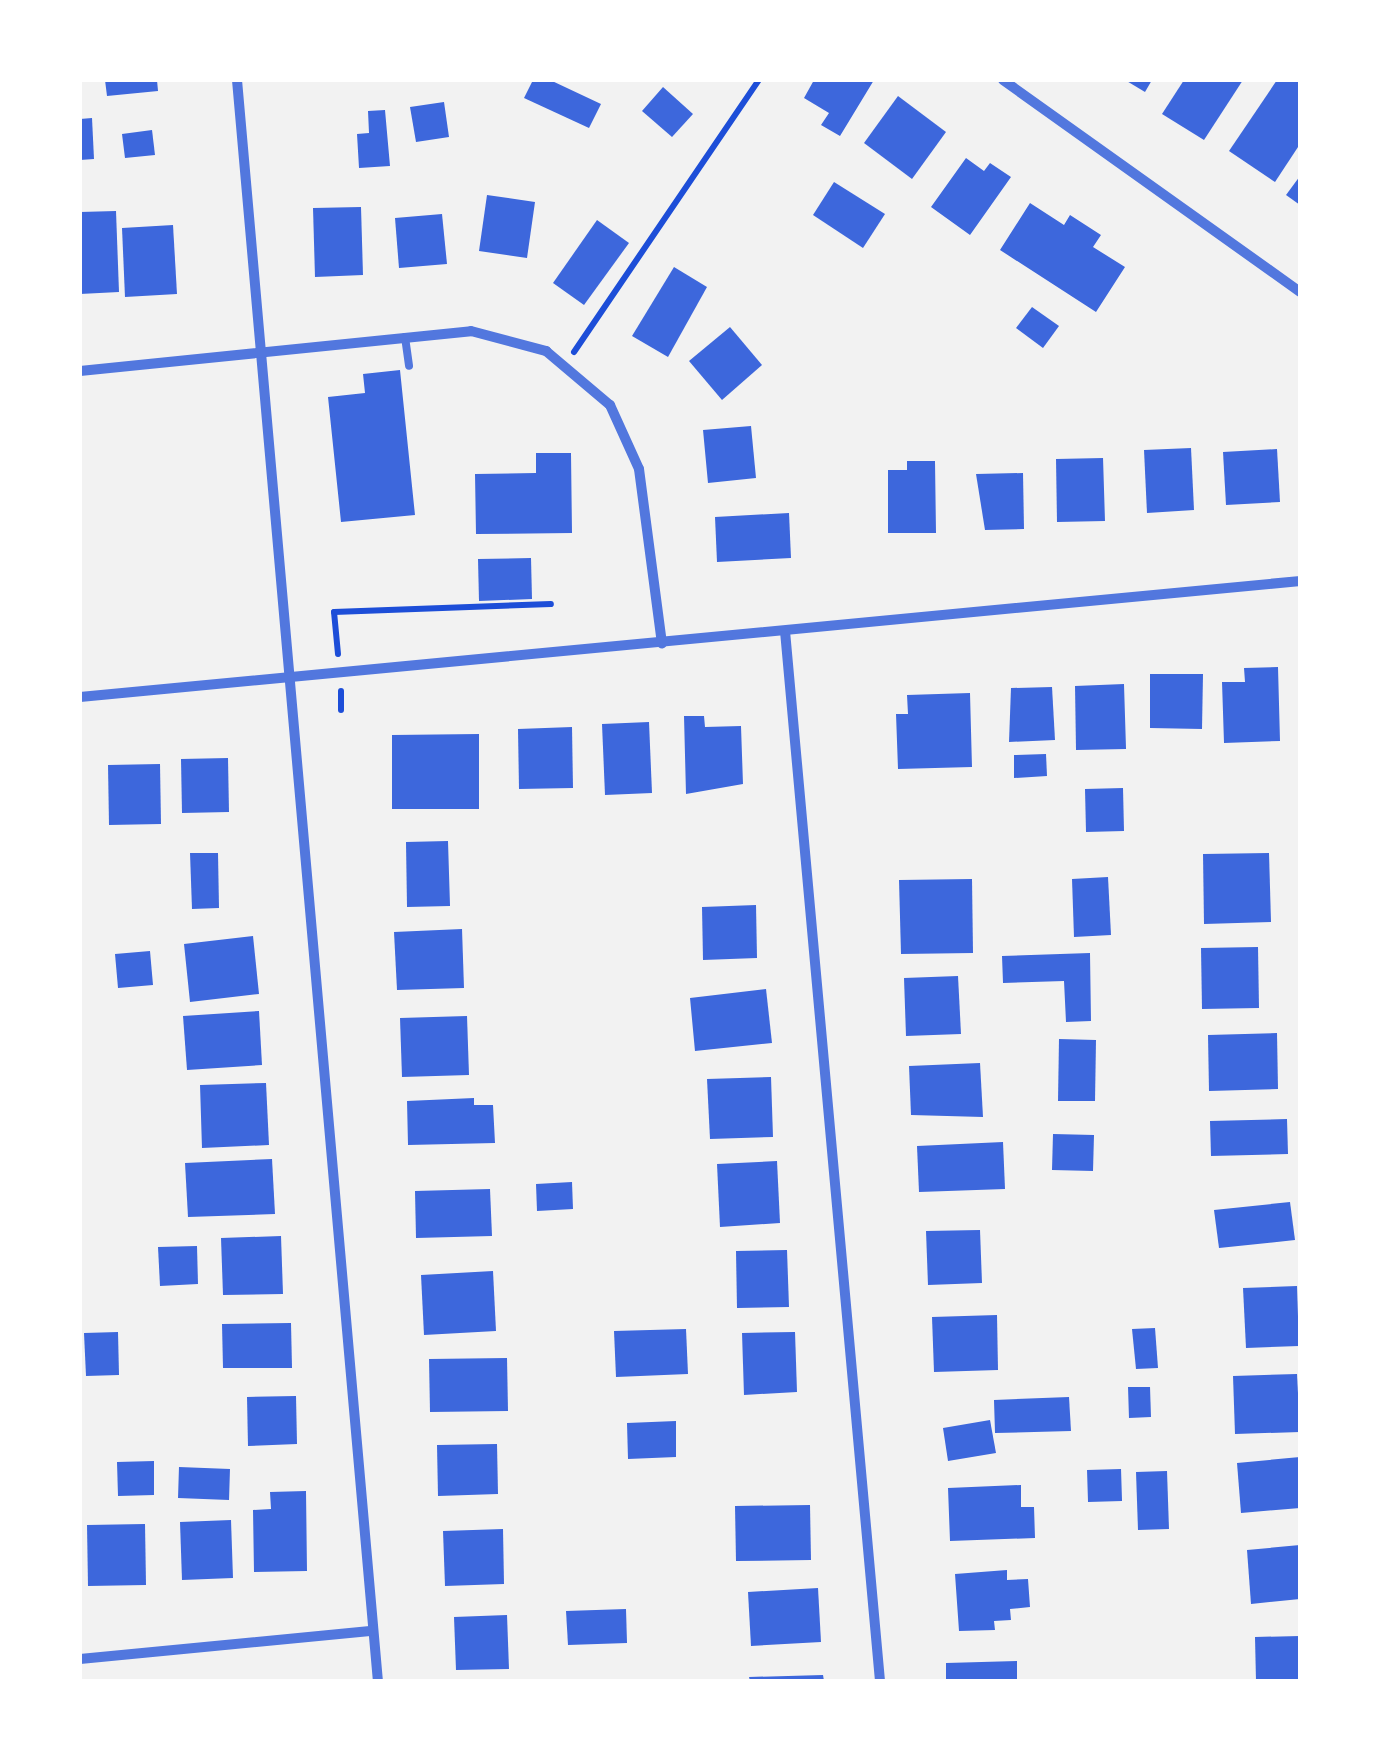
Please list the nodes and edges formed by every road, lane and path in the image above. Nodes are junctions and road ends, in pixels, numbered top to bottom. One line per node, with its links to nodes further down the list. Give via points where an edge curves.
1 (238, 80): 6 (street)
2 (758, 80): 8 (path)
3 (1003, 80): 4 (street)
4 (1300, 292)
5 (405, 337): 6 (street); 7 (lane); 8 (street, via 471,330 546,351)
6 (260, 352): 9 (street); 15 (street)
7 (410, 366)
8 (564, 366): 13 (street, via 610,405 639,469)
9 (80, 371)
10 (1300, 581): 12 (street)
11 (551, 604): 14 (path, via 334,612)
12 (785, 631): 13 (street); 21 (street)
13 (662, 643): 14 (street)
14 (340, 675): 15 (street); 17 (path)
15 (286, 680): 16 (street); 18 (street)
16 (80, 697)
17 (341, 710)
18 (374, 1632): 19 (street); 20 (street)
19 (80, 1659)
20 (378, 1681)
21 (880, 1681)

